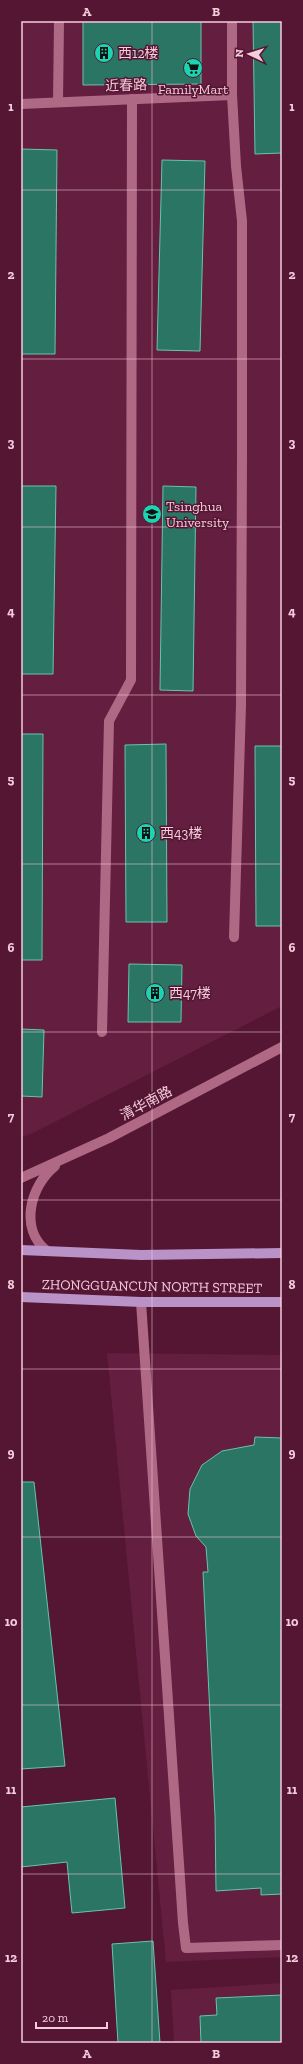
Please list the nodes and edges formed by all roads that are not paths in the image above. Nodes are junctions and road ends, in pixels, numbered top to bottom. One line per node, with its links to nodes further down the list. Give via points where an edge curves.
1 (59, 21): 5 (street)
2 (232, 21): 3 (street)
3 (232, 95): 4 (street, 近春路); 7 (street, via 242,221 241,698)
4 (132, 100): 5 (street, 近春路); 8 (street, via 130,680 109,721)
5 (58, 102): 6 (street, 近春路)
6 (21, 104)
7 (234, 937)
8 (102, 1032)
9 (282, 1047): 10 (street, 清华南路, via 109,1138)
10 (64, 1158): 11 (street, 清华南路); 13 (street, via 46,1173 34,1197 29,1216 33,1232 40,1245)
11 (21, 1178)
12 (21, 1250): 13 (main road)
13 (47, 1251): 14 (main road, via 141,1255)
14 (282, 1253)
15 (21, 1296): 16 (main road, ZHONGGUANCUN NORTH STREET)
16 (141, 1302): 17 (main road, ZHONGGUANCUN NORTH STREET); 18 (street, via 186,1948)
17 (282, 1302)
18 (282, 1946)

